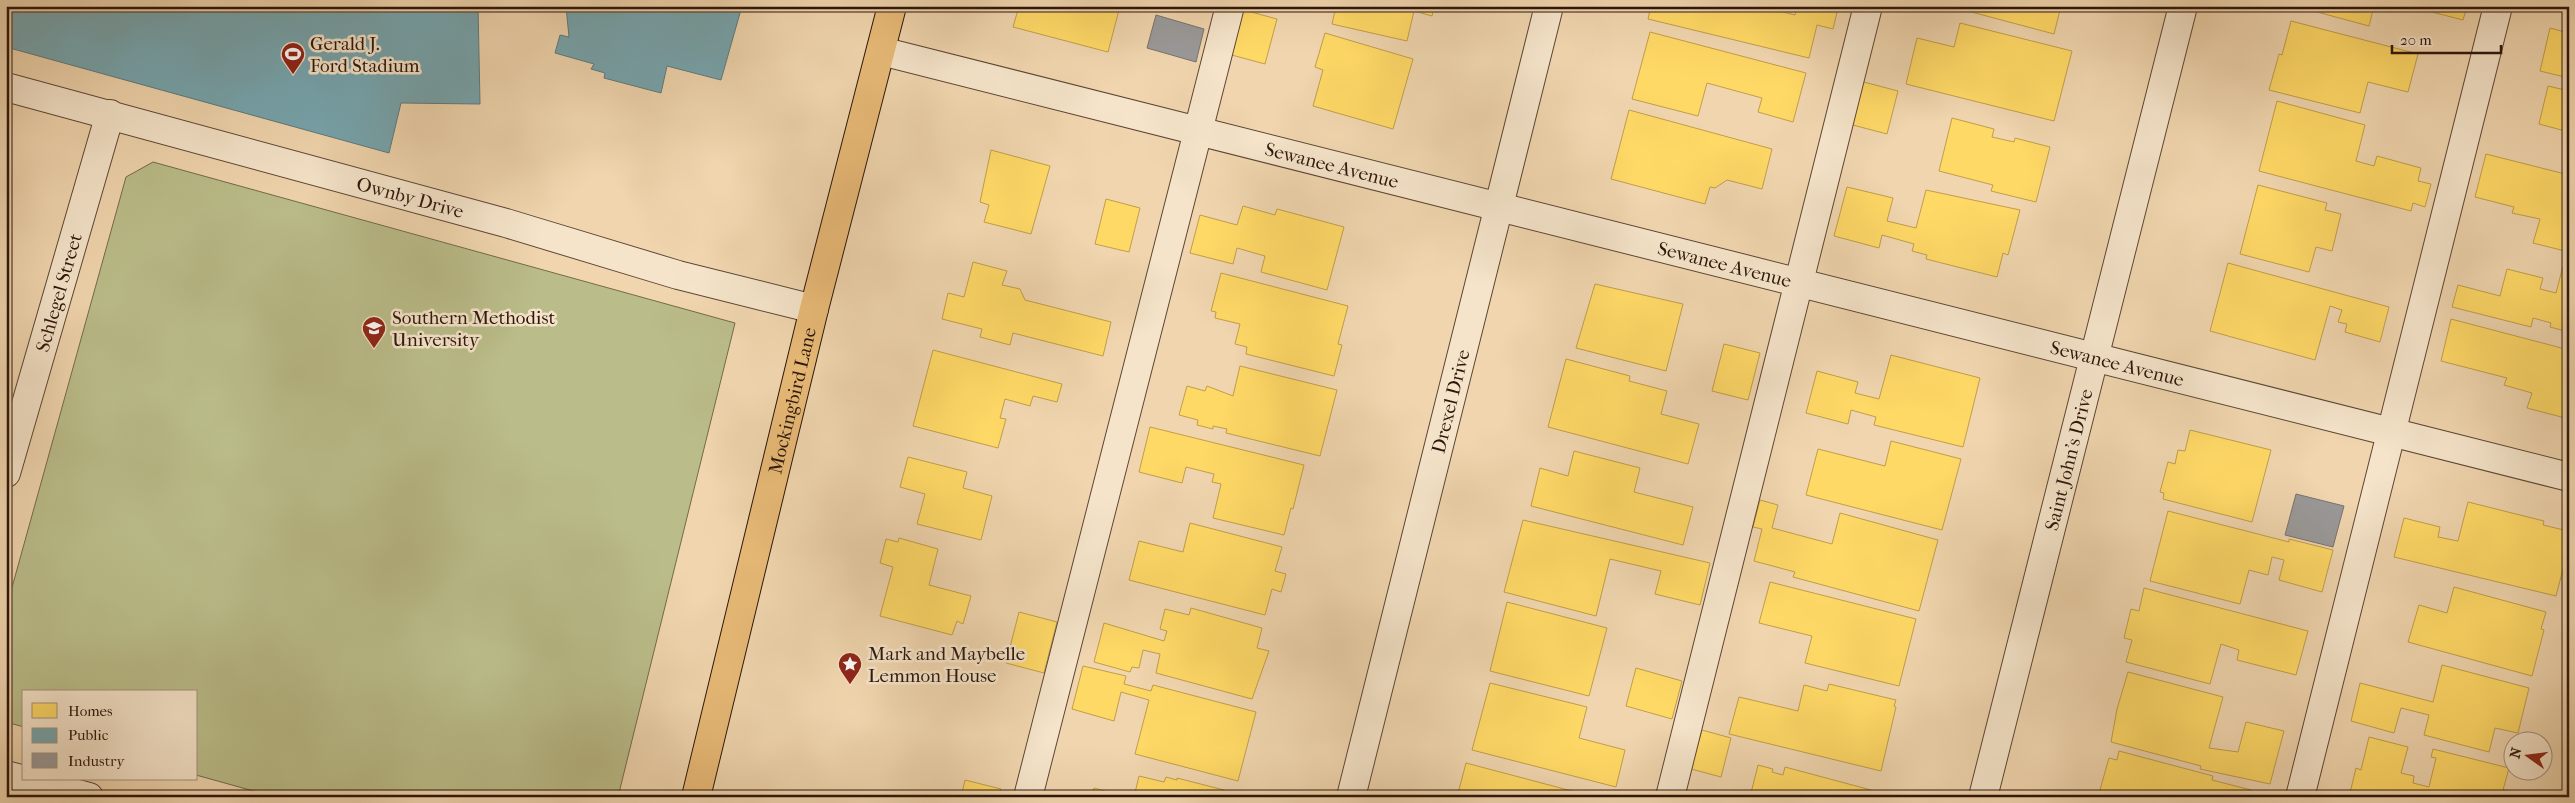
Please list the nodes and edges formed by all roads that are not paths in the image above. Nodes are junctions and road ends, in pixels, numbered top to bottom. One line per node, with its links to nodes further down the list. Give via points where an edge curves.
1 (892, 6): 7 (main road, Mockingbird Lane)
2 (1230, 6): 10 (street)
3 (1548, 6): 11 (street, Drexel Drive)
4 (1868, 6): 12 (street)
5 (2183, 6): 14 (street, Saint John's Drive)
6 (2498, 6): 15 (street)
7 (881, 51): 10 (street, Sewanee Avenue); 13 (main road, Mockingbird Lane)
8 (6, 87): 9 (street, Ownby Drive)
9 (110, 114): 13 (street, Ownby Drive, via 506,223 678,275); 16 (street, Schlegel Street)
10 (1199, 132): 11 (street, Sewanee Avenue); 23 (street)
11 (1499, 208): 12 (street, Sewanee Avenue); 24 (street, Drexel Drive)
12 (1798, 282): 14 (street, Sewanee Avenue); 25 (street)
13 (814, 309): 22 (main road, Mockingbird Lane)
14 (2095, 358): 15 (street, Sewanee Avenue); 26 (street, Saint John's Drive)
15 (2391, 431): 17 (street, Sewanee Avenue); 27 (street)
16 (6, 473)
17 (2569, 477)
18 (6, 774): 19 (street)
19 (22, 778)
20 (28, 780): 21 (street)
21 (89, 797)
22 (696, 797)
23 (1028, 797)
24 (1351, 797)
25 (1670, 797)
26 (1983, 797)
27 (2300, 797)

